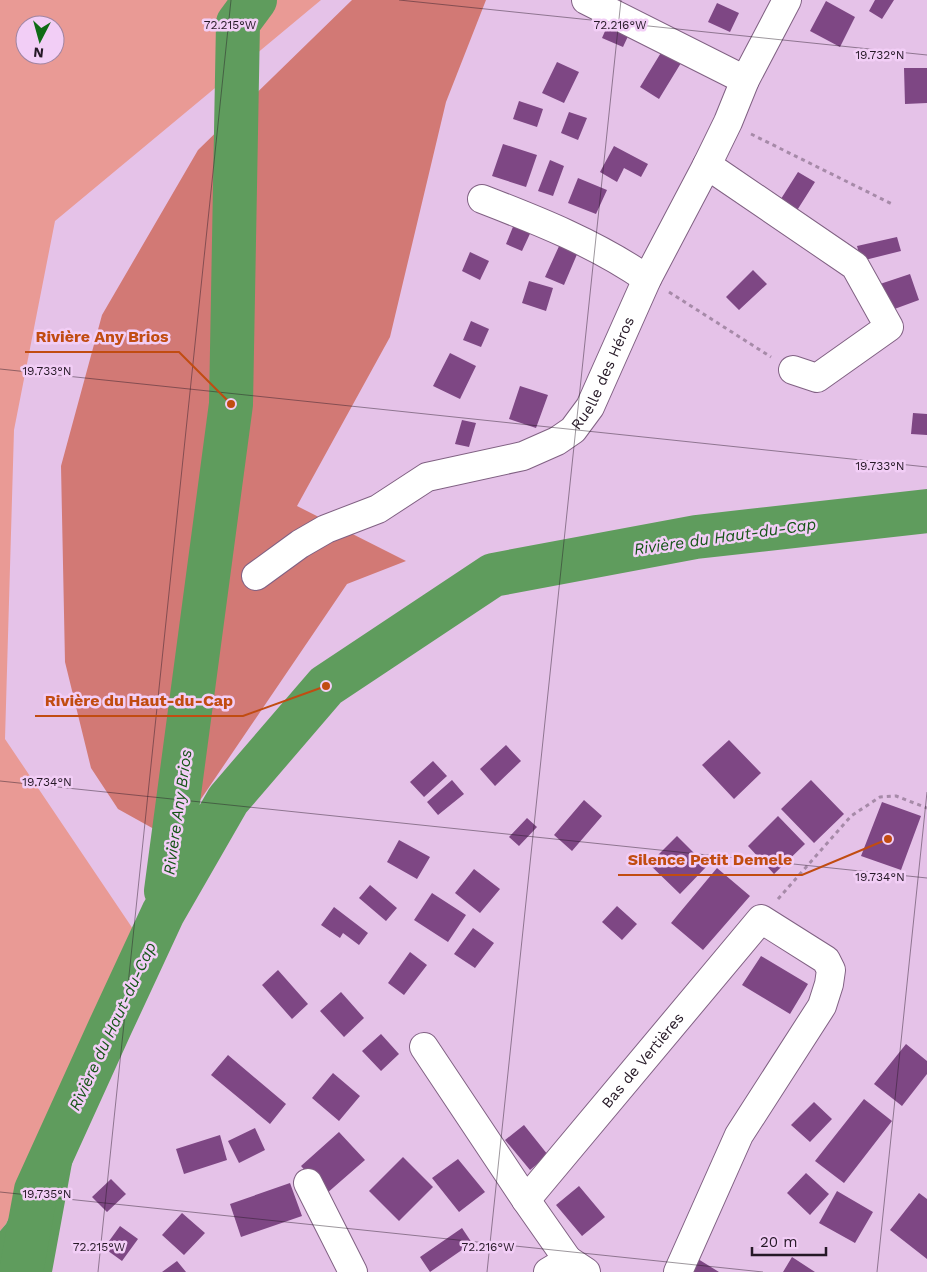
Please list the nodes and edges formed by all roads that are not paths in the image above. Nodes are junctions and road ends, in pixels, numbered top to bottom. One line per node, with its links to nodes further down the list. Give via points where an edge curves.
1 (586, 0): 3 (street)
2 (787, 0): 3 (street, Ruelle des Héros)
3 (745, 80): 4 (street, Ruelle des Héros)
4 (707, 165): 6 (street, Ruelle des Héros); 7 (street, via 854,266 889,327 817,378)
5 (482, 199): 6 (street, via 548,225 626,264)
6 (647, 279): 8 (street, Ruelle des Héros, via 590,407 573,430 557,442 523,456 427,477 378,509 326,529 300,544)
7 (793, 370)
8 (256, 576)
9 (424, 1047): 11 (street)
10 (308, 1183): 13 (street)
11 (526, 1200): 12 (street); 14 (street, Bas de Vertières, via 761,918 826,960 831,970 829,984 822,1006 739,1135)
12 (567, 1268)
13 (353, 1272)
14 (678, 1272)

